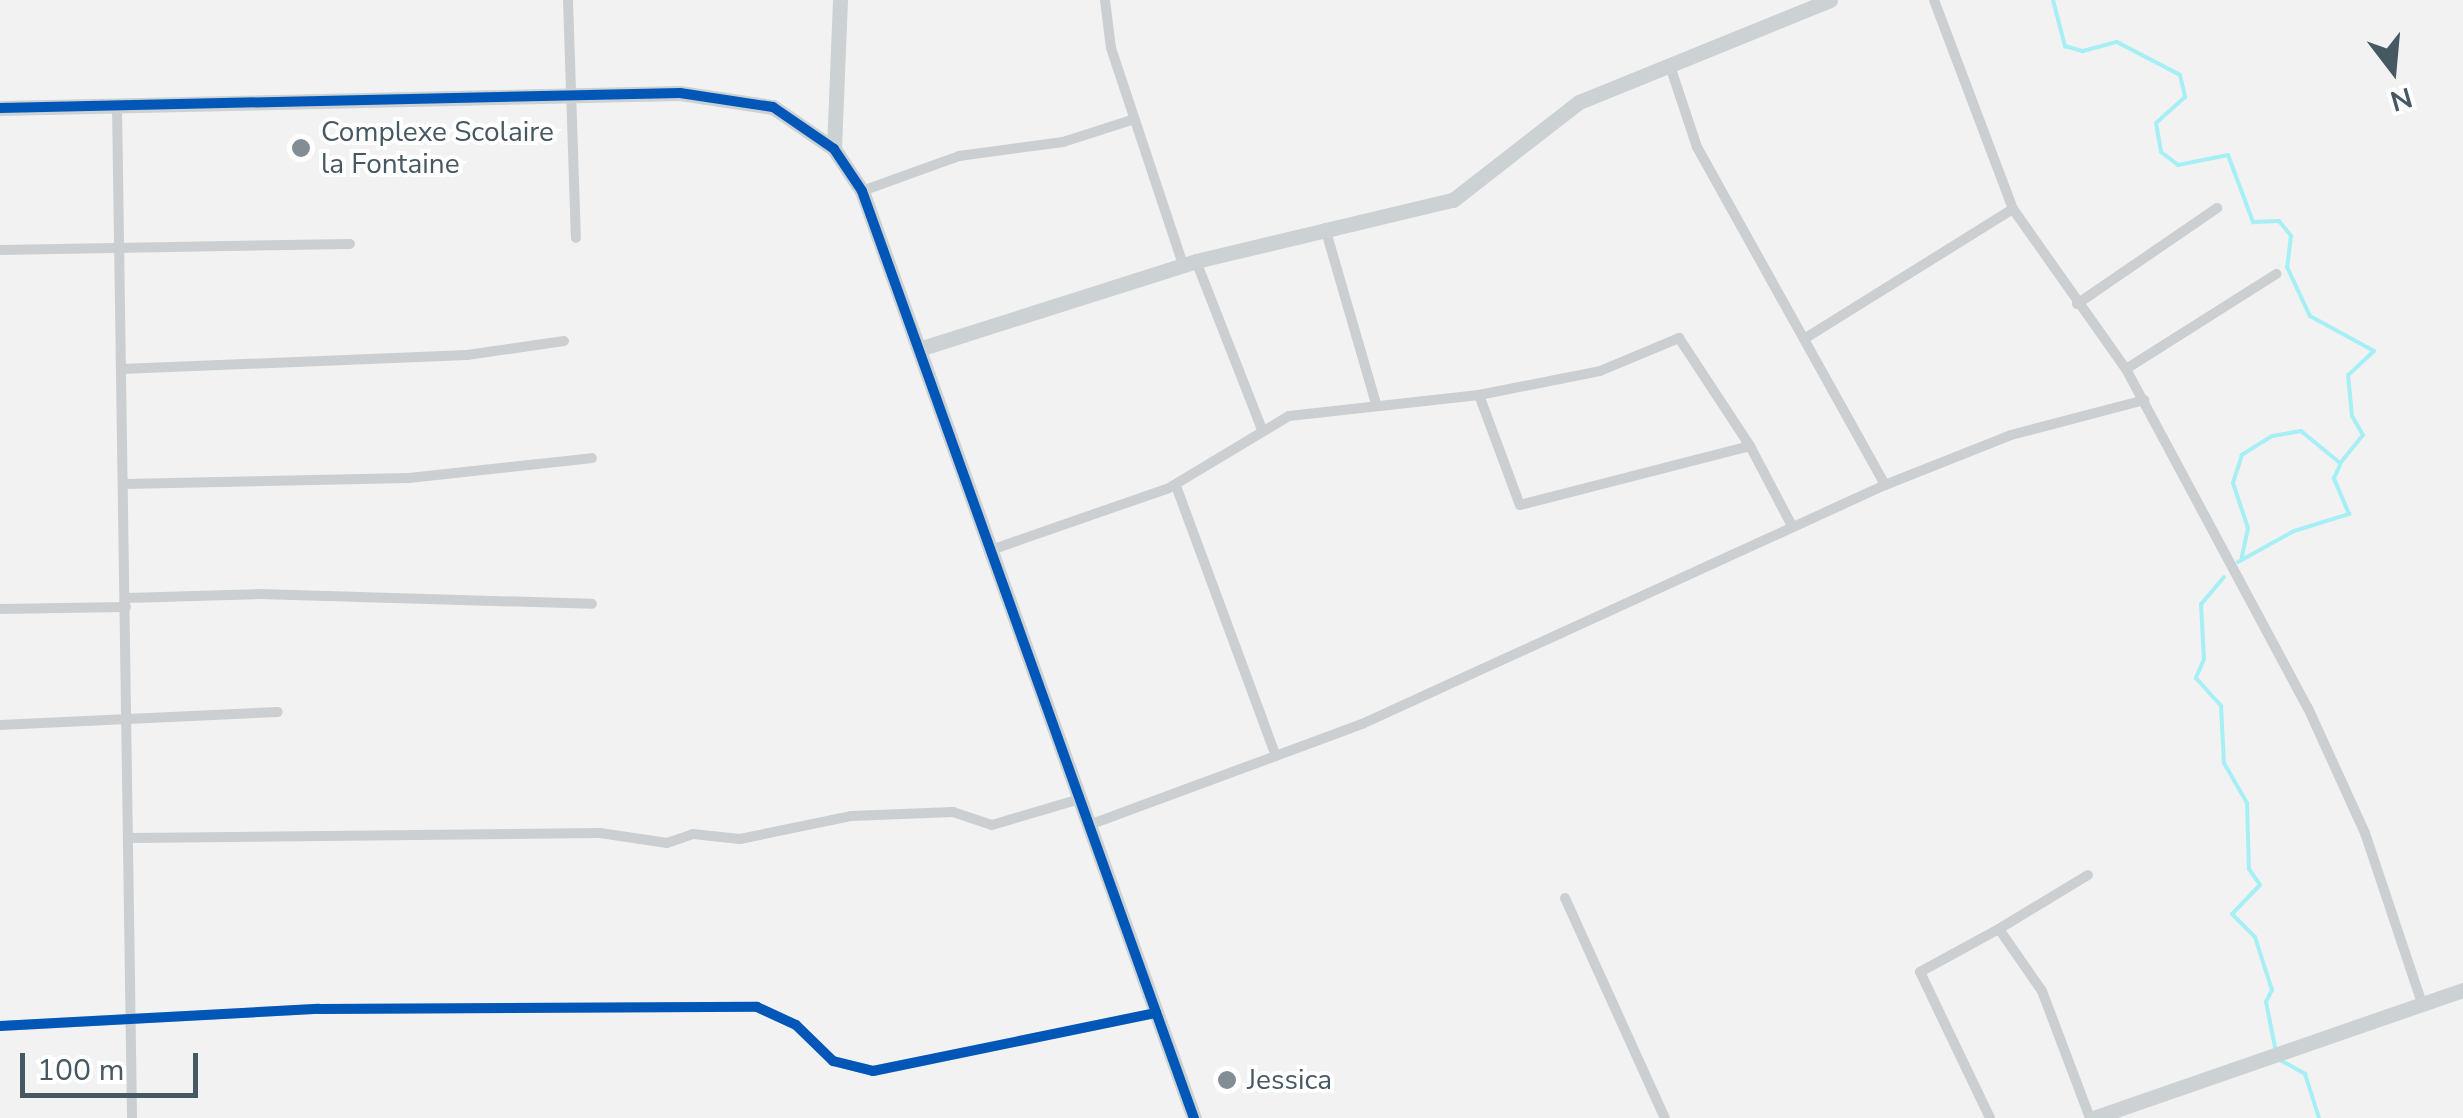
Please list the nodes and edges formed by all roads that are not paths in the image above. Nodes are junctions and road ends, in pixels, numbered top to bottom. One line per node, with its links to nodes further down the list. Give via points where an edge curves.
1 (568, 0): 8 (street)
2 (840, 0): 12 (street)
3 (1105, 0): 11 (street)
4 (1830, 0): 6 (street)
5 (1934, 0): 14 (street)
6 (1670, 66): 16 (street, via 1579,102 1453,200); 24 (street, via 1697,147)
7 (0, 92): 10 (street)
8 (572, 93): 9 (street); 12 (street, via 735,97 794,118); 17 (street)
9 (117, 105): 10 (street); 18 (street)
10 (0, 108)
11 (1132, 120): 13 (street, via 1063,142 958,156); 21 (street)
12 (834, 149): 13 (street)
13 (862, 191): 26 (street)
14 (2013, 208): 23 (street); 24 (street)
15 (2217, 208): 23 (street)
16 (1324, 227): 21 (street); 31 (street)
17 (576, 238)
18 (119, 244): 19 (street); 20 (street); 28 (street)
19 (350, 244)
20 (0, 250)
21 (1189, 263): 26 (street); 32 (street)
22 (2276, 274): 27 (street)
23 (2078, 304): 27 (street)
24 (1804, 338): 36 (street)
25 (564, 341): 28 (street, via 466,354)
26 (919, 350): 39 (street)
27 (2126, 368): 30 (street)
28 (122, 369): 35 (street)
29 (1479, 395): 31 (street); 33 (street, via 1600,370 1679,338); 33 (street, via 1512,499 1530,508)
30 (2144, 400): 36 (street, via 2012,436); 54 (street, via 2345,786)
31 (1376, 402): 32 (street, via 1336,405)
32 (1262, 428): 39 (street, via 1168,488)
33 (1750, 446): 38 (street)
34 (592, 458): 35 (street, via 409,478)
35 (124, 484): 40 (street)
36 (1885, 485): 38 (street)
37 (1176, 486): 46 (street)
38 (1792, 526): 46 (street, via 1362,724)
39 (991, 550): 47 (street)
40 (126, 603): 41 (street, via 260,594); 42 (street); 44 (street)
41 (592, 604)
42 (0, 609)
43 (278, 712): 44 (street)
44 (128, 721): 45 (street); 49 (street)
45 (0, 724)
46 (1276, 756): 48 (street)
47 (1080, 799): 48 (street); 49 (street, via 992,825 953,812 850,816 740,839 694,834 667,843 600,832)
48 (1089, 825): 55 (street)
49 (130, 838): 56 (street)
50 (2088, 875): 52 (street)
51 (1565, 898): 60 (street)
52 (1999, 929): 61 (street, via 1920,972); 62 (street, via 2042,992)
53 (2463, 990): 54 (street)
54 (2422, 1002): 62 (street)
55 (1156, 1013): 56 (street, via 873,1071 833,1061 796,1025 758,1007); 59 (street)
56 (133, 1016): 57 (street); 58 (street)
57 (0, 1026)
58 (132, 1118)
59 (1194, 1118)
60 (1665, 1118)
61 (1990, 1118)
62 (2092, 1118)

